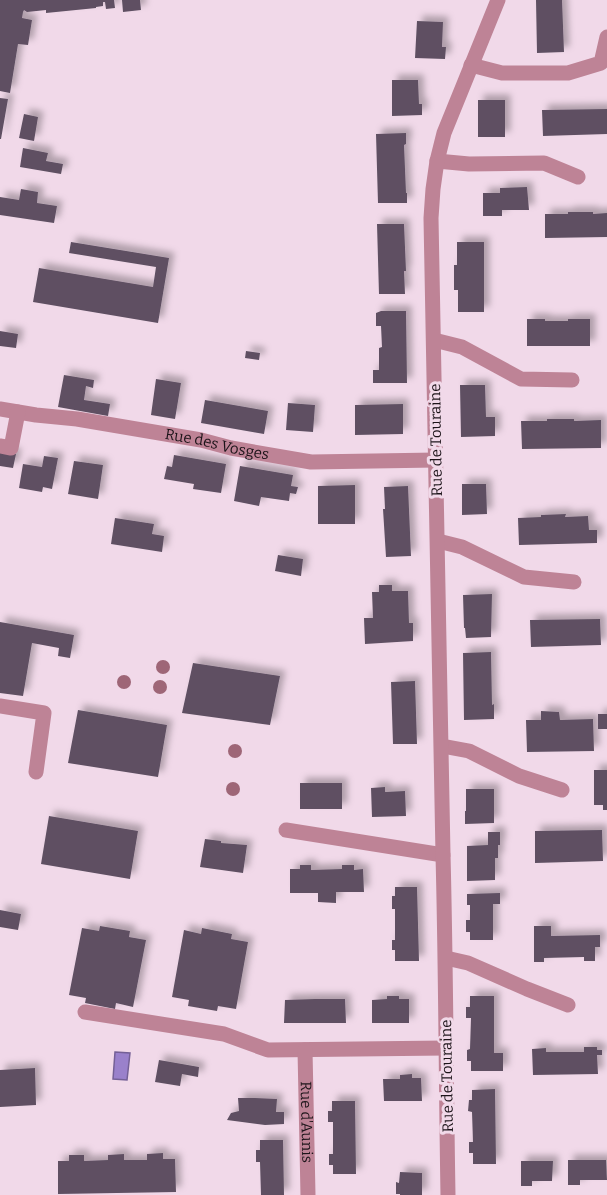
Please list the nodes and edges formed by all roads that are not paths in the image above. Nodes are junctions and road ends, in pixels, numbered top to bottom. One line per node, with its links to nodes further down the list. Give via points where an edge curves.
1 (498, 0): 3 (street, Rue de Touraine)
2 (607, 37): 3 (street, via 601,63 568,73 502,73)
3 (471, 65): 4 (street, Rue de Touraine)
4 (437, 161): 5 (street, via 544,163); 6 (street, Rue de Touraine, via 431,218)
5 (578, 177)
6 (434, 340): 7 (street, via 462,347 521,379); 11 (street, Rue de Touraine)
7 (572, 380)
8 (0, 409): 9 (street, Rue des Vosges)
9 (18, 412): 10 (street, via 11,448); 11 (street, Rue des Vosges, via 201,440 311,462)
10 (0, 446)
11 (436, 460): 12 (street, Rue de Touraine)
12 (438, 541): 13 (street, via 462,547 524,577); 15 (street, Rue de Touraine)
13 (574, 582)
14 (0, 706): 16 (street, via 44,713)
15 (442, 746): 17 (street, via 469,751 519,776); 19 (street, Rue de Touraine)
16 (36, 772)
17 (562, 790)
18 (285, 830): 19 (street)
19 (443, 855): 20 (street, Rue de Touraine)
20 (446, 958): 21 (street, via 468,963); 23 (street, Rue de Touraine)
21 (568, 1005)
22 (85, 1012): 24 (street, via 224,1034 268,1050)
23 (446, 1048): 24 (street); 26 (street, Rue de Touraine)
24 (305, 1050): 25 (street, Rue d'Aunis)
25 (308, 1195)
26 (448, 1195)

